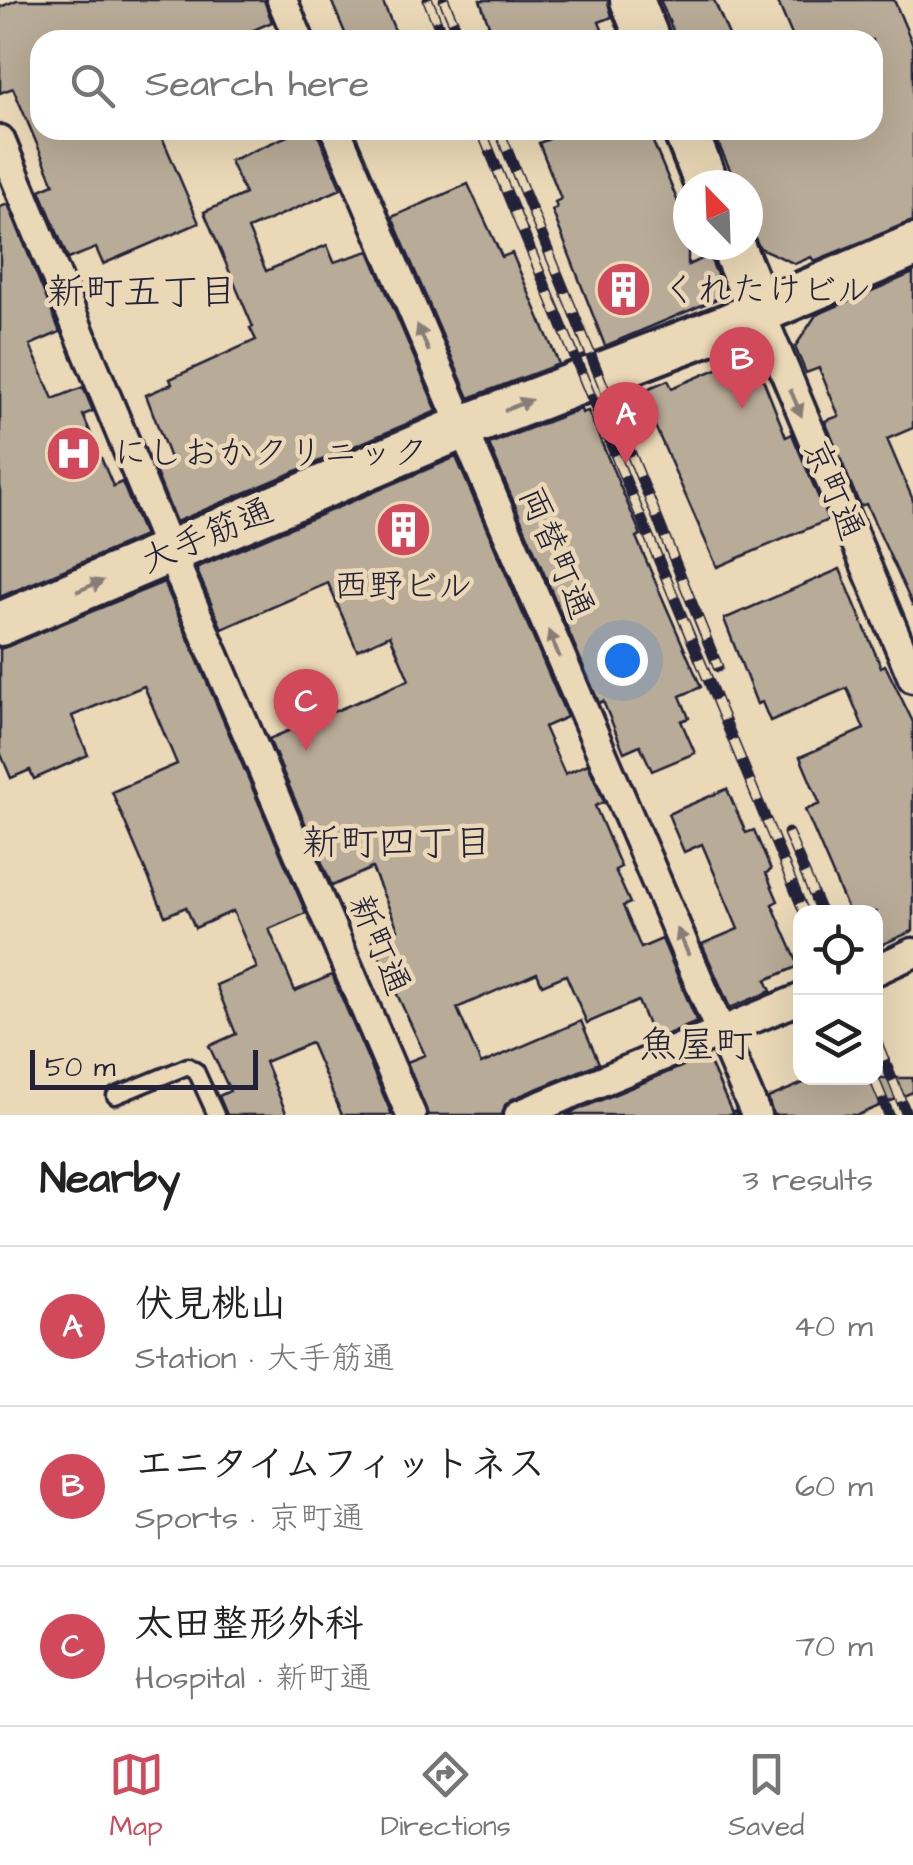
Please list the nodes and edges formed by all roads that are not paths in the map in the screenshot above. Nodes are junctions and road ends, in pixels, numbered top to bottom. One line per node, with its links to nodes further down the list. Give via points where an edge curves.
1 (282, 0): 3 (street)
2 (632, 0): 4 (main road)
3 (295, 30)
4 (644, 30)
5 (0, 140): 13 (street, 新町通)
6 (340, 140): 12 (street, 両替町通, one-way to 6)
7 (688, 140): 8 (main road)
8 (701, 170)
9 (913, 246): 11 (main road, 大手筋通)
10 (738, 260): 11 (main road, 京町通)
11 (760, 312): 12 (main road, 大手筋通, one-way to 11); 15 (street, 京町通, one-way to 15)
12 (461, 428): 13 (main road, 大手筋通); 19 (street, 両替町通, one-way to 12)
13 (170, 552): 14 (main road, 大手筋通, one-way to 13); 22 (street, 新町通)
14 (0, 624)
15 (913, 678)
16 (913, 953): 17 (street)
17 (883, 967)
18 (793, 1002): 19 (street)
19 (722, 1032): 23 (street); 24 (street, 両替町通)
20 (115, 1096): 21 (lane, via 188,1066)
21 (216, 1115)
22 (411, 1115)
23 (519, 1115)
24 (756, 1115)

